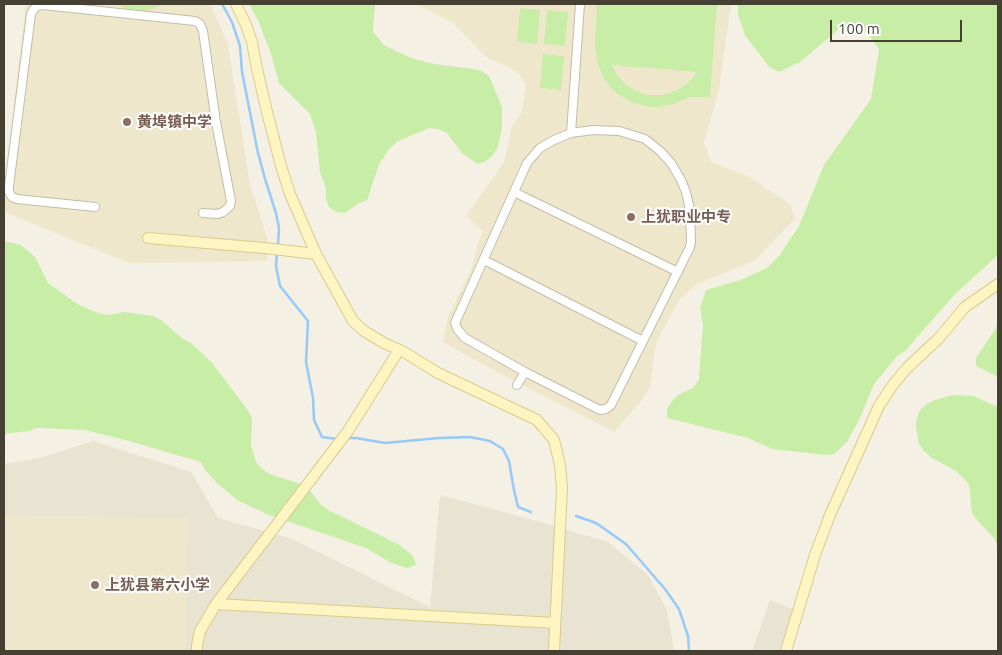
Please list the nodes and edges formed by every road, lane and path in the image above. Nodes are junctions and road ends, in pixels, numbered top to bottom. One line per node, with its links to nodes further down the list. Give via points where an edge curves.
1 (236, 4): 8 (street, via 252,42 281,166)
2 (580, 4): 3 (street)
3 (571, 133): 4 (street, via 540,148 527,163); 10 (street, via 620,131 645,139 671,163 686,192 690,210 691,242)
4 (514, 192): 9 (street); 10 (street)
5 (95, 208): 6 (street, via 17,199 9,192 31,14 37,6 200,24 231,201 224,212)
6 (203, 213)
7 (148, 238): 8 (street)
8 (316, 254): 13 (street, via 354,321 364,331)
9 (484, 260): 12 (street); 14 (street, via 455,323 465,338)
10 (678, 272): 12 (street)
11 (998, 284): 20 (street, via 964,307 940,338 907,368 879,406 830,515)
12 (643, 341): 14 (street, via 606,409 600,410)
13 (399, 350): 16 (street, via 336,448); 17 (street, via 438,374 537,420 554,440 562,488)
14 (525, 372): 15 (street)
15 (517, 385)
16 (216, 604): 17 (street); 18 (street, via 200,631)
17 (555, 622): 19 (street)
18 (197, 651)
19 (554, 651)
20 (786, 651)

